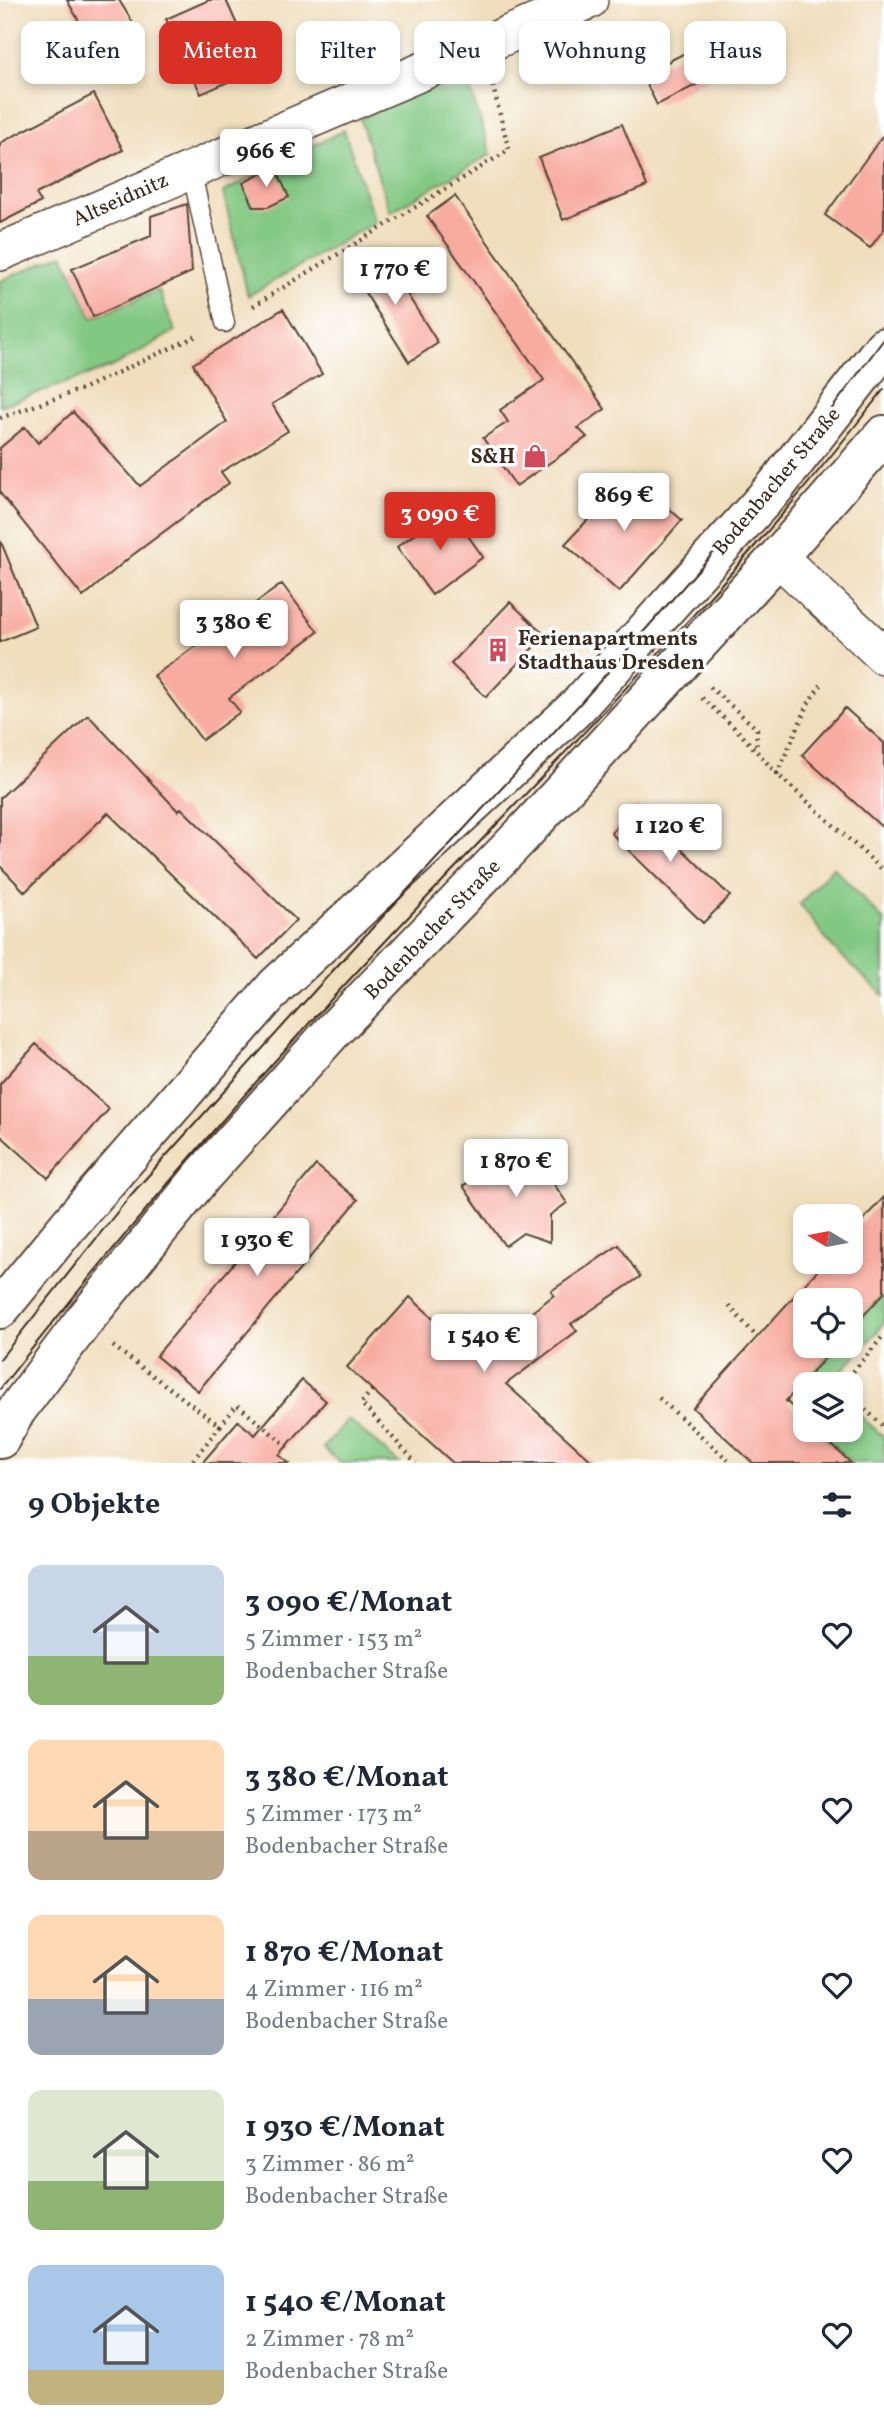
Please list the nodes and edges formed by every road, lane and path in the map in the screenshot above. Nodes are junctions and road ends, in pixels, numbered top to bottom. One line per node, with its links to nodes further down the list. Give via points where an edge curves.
1 (589, 0): 2 (street, Altseidnitz)
2 (505, 35)
3 (414, 73): 5 (street, Altseidnitz)
4 (492, 84): 7 (path, via 509,150)
5 (191, 169): 6 (street, Altseidnitz); 7 (lane)
6 (0, 252)
7 (225, 323): 9 (path, via 82,389)
8 (884, 348): 20 (street, Bodenbacher Straße, via 776,486 577,707 276,986)
9 (0, 418)
10 (884, 435): 11 (street, Bodenbacher Straße)
11 (779, 557): 12 (street); 21 (street, Bodenbacher Straße, via 312,1054 204,1174)
12 (884, 656)
13 (707, 684): 16 (path, via 757,729)
14 (821, 685): 17 (path)
15 (696, 692): 16 (path)
16 (756, 750): 17 (path)
17 (777, 774): 18 (path)
18 (884, 871)
19 (729, 1306): 23 (path)
20 (0, 1309)
21 (82, 1323): 28 (path); 30 (street, Bodenbacher Straße)
22 (884, 1335): 24 (path)
23 (757, 1337)
24 (853, 1372)
25 (372, 1390): 32 (path, via 361,1402)
26 (659, 1398): 34 (path)
27 (863, 1407): 29 (path)
28 (220, 1426): 31 (path, via 237,1405); 33 (path)
29 (884, 1427)
30 (0, 1439)
31 (292, 1450)
32 (414, 1462)
33 (191, 1463)
34 (731, 1463)

